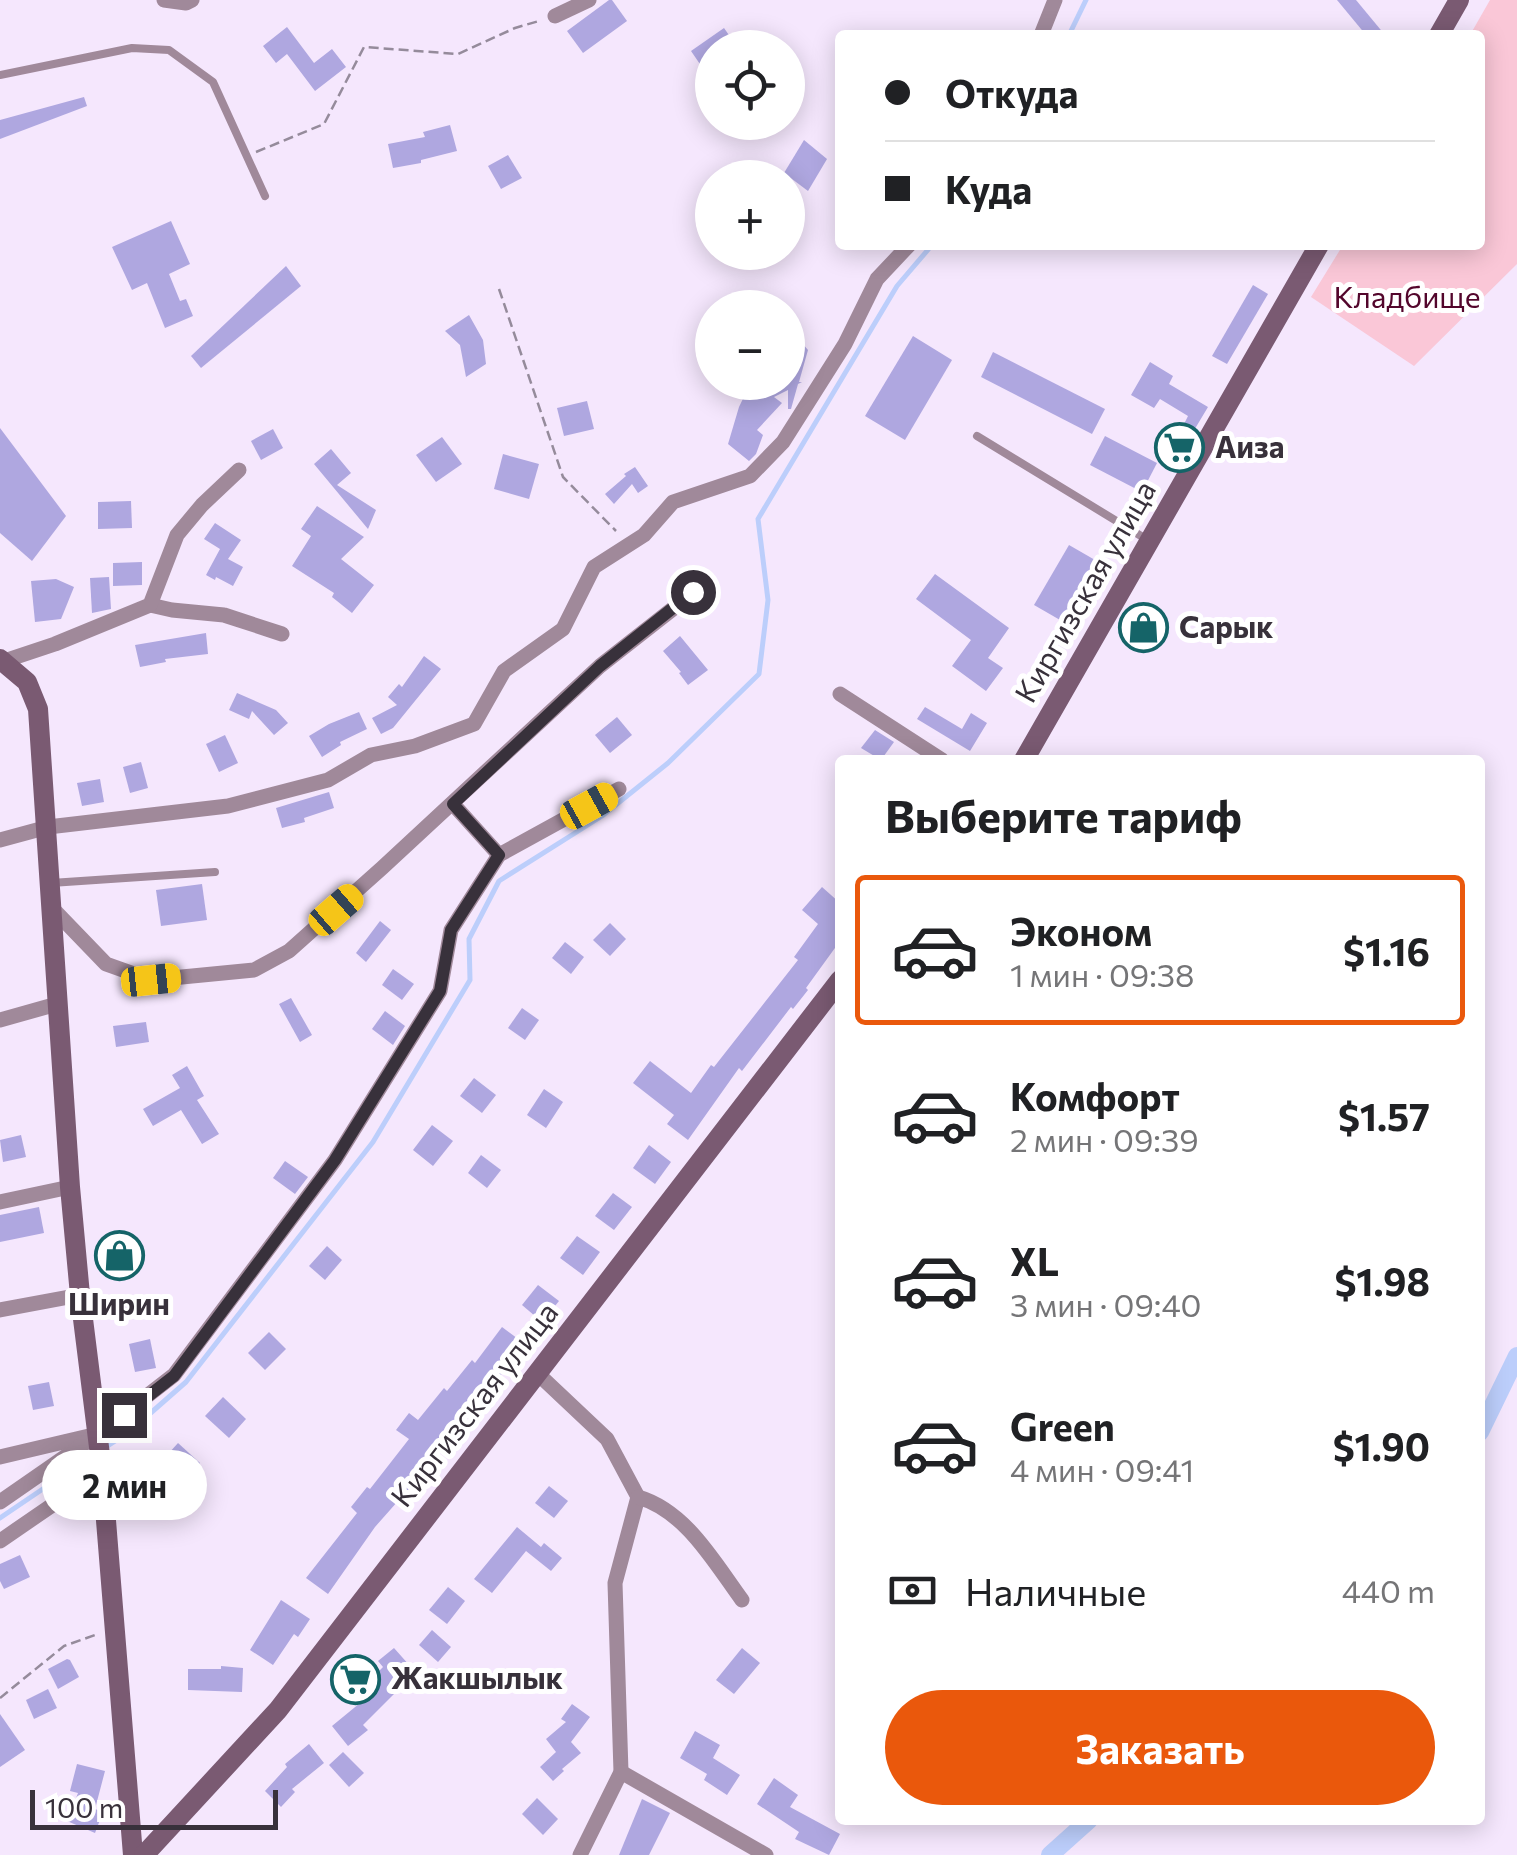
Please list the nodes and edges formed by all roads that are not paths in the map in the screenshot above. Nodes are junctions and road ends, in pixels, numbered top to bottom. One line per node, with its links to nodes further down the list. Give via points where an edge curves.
1 (164, 0): 2 (street)
2 (192, 0)
3 (589, 0): 6 (street)
4 (1055, 0): 7 (street)
5 (1459, 0): 8 (main road)
6 (554, 16)
7 (1042, 30)
8 (1442, 30)
9 (0, 75): 10 (lane, via 132,48 169,50 213,82)
10 (265, 196)
11 (904, 250): 25 (street, via 877,279 783,442 750,476 672,502 644,535 594,567 563,629 504,670 474,724 371,755 328,780 228,806)
12 (1316, 250): 15 (main road, Киргизская улица)
13 (977, 436): 15 (lane)
14 (239, 470): 17 (street, via 176,535)
15 (1150, 541): 22 (main road, Киргизская улица)
16 (693, 592): 24 (street, via 600,666)
17 (150, 606): 18 (street, via 224,615); 19 (street)
18 (282, 634)
19 (2, 660): 25 (main road, via 27,682 38,708)
20 (840, 694): 21 (street)
21 (934, 755)
22 (1027, 755)
23 (620, 789): 27 (street)
24 (453, 804): 27 (street); 30 (street, via 289,951 254,970 151,980 106,964)
25 (48, 827): 26 (street); 29 (main road)
26 (0, 840)
27 (499, 855): 39 (street, via 451,930 440,991 335,1160 174,1376)
28 (216, 872): 29 (lane)
29 (50, 883): 30 (main road)
30 (52, 908): 32 (main road)
31 (835, 987): 38 (main road, Киргизская улица)
32 (56, 1004): 33 (street); 34 (main road)
33 (0, 1020)
34 (70, 1187): 35 (street); 36 (main road)
35 (0, 1202)
36 (80, 1294): 37 (street); 39 (main road)
37 (0, 1310)
38 (538, 1373): 42 (street, via 607,1438); 48 (main road, Киргизская улица, via 278,1710)
39 (98, 1434): 40 (street); 41 (main road); 43 (street)
40 (0, 1456)
41 (102, 1472): 44 (street); 47 (main road)
42 (638, 1497): 45 (street, via 692,1532); 46 (street, via 615,1583)
43 (0, 1502)
44 (0, 1542)
45 (742, 1600)
46 (621, 1772): 49 (street); 50 (street)
47 (133, 1855)
48 (144, 1855)
49 (580, 1855)
50 (766, 1855)

